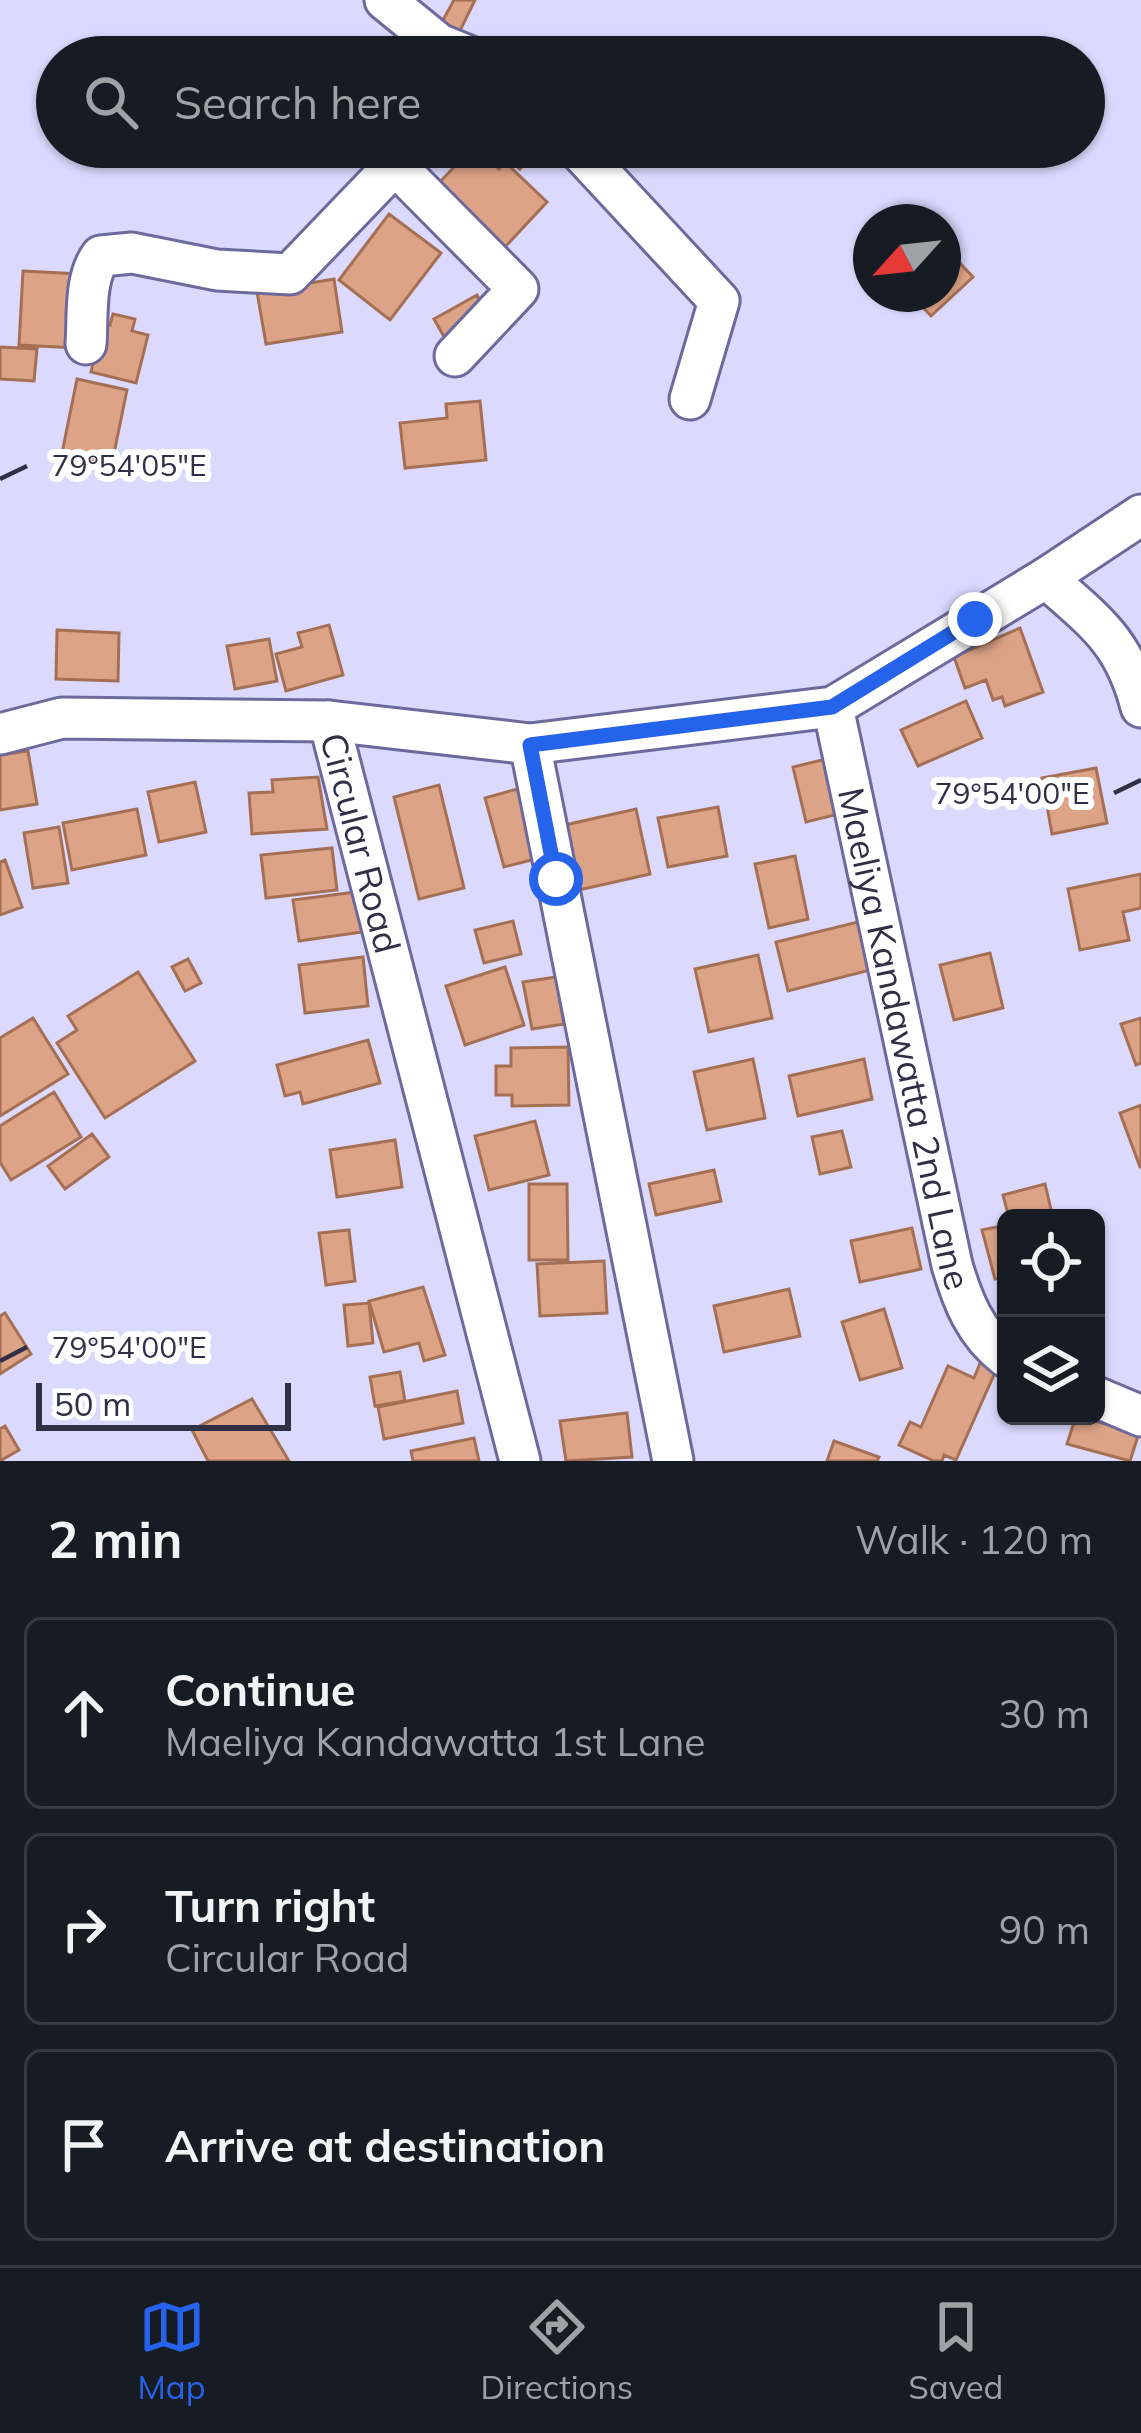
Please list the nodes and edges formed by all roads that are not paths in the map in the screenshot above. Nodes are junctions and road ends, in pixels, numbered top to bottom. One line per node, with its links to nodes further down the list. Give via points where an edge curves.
1 (385, 0): 2 (street)
2 (429, 36)
3 (392, 168): 6 (street, via 290,274 101,256)
4 (414, 168): 7 (street, via 518,290)
5 (596, 168): 8 (street, via 719,302)
6 (86, 344)
7 (455, 356)
8 (690, 399)
9 (1141, 515): 10 (street, Circular Road)
10 (1046, 578): 11 (street, Circular Road); 12 (street, via 1111,636)
11 (832, 707): 15 (street, Circular Road); 16 (street, Maeliya Kandawatta 2nd Lane, via 952,1265 981,1336)
12 (1141, 707)
13 (329, 721): 14 (street, via 62,718); 15 (street, Circular Road); 19 (street, Circular Road)
14 (0, 734)
15 (530, 745): 20 (street)
16 (997, 1349)
17 (1105, 1401): 18 (street)
18 (1141, 1416)
19 (520, 1461)
20 (673, 1461)

